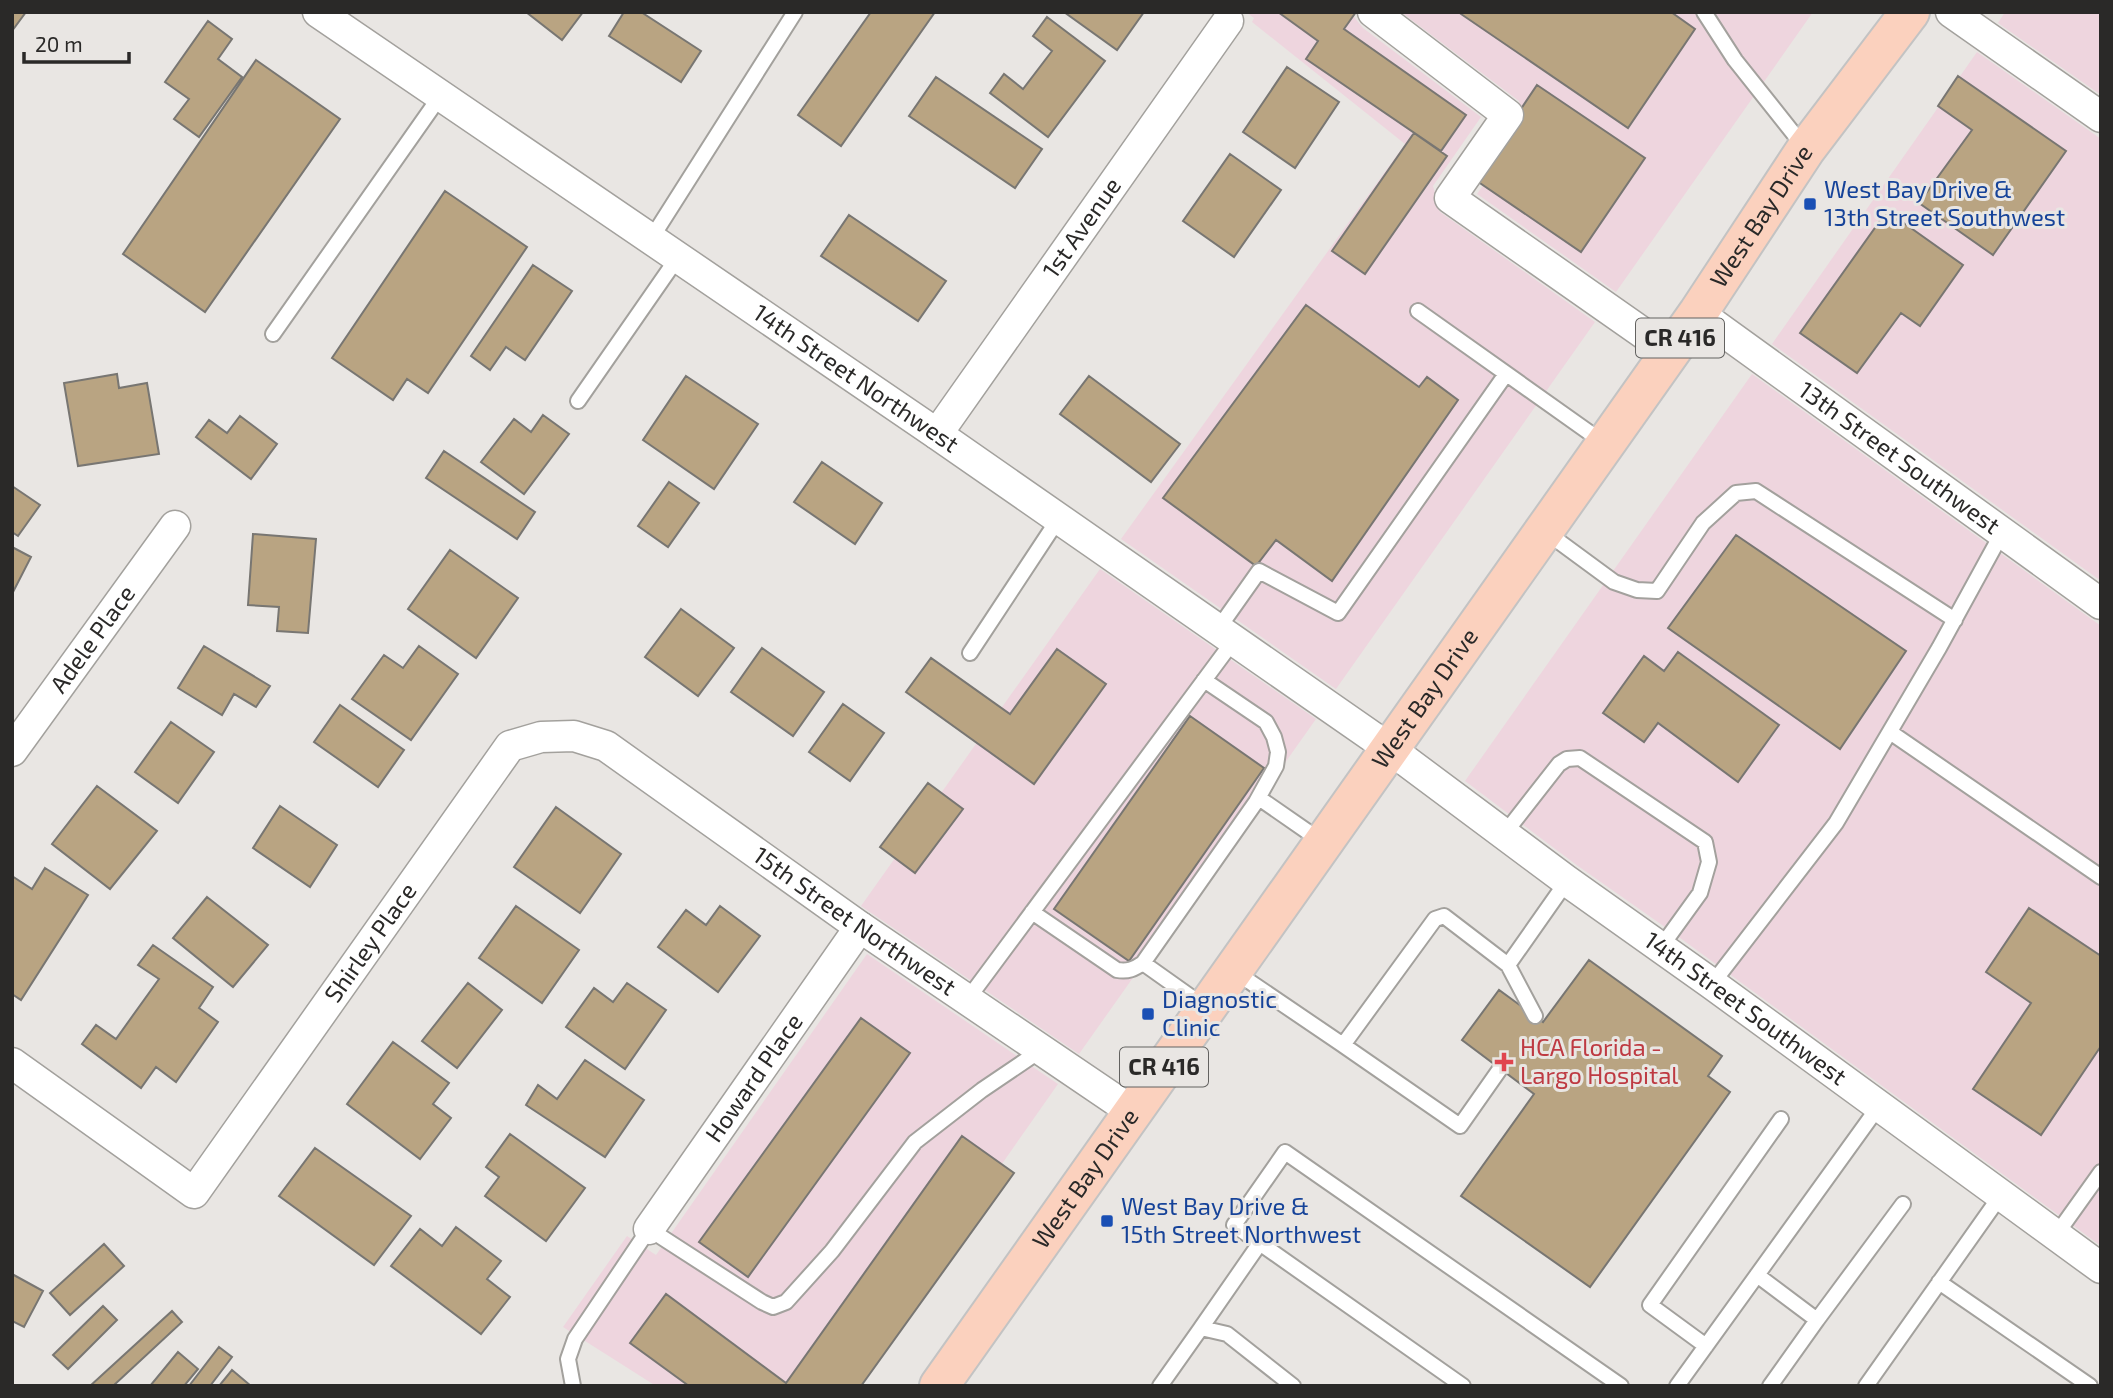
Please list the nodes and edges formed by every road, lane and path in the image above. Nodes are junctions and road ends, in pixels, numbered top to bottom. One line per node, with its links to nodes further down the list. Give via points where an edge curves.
1 (318, 12): 8 (street, 14th Street Northwest)
2 (795, 12): 11 (lane)
3 (1373, 12): 16 (street, via 1508,114 1450,198)
4 (1704, 12): 10 (lane, via 1735,60)
5 (1951, 12): 9 (street)
6 (1901, 16): 10 (main road, West Bay Drive / CR 416)
7 (1228, 21): 19 (street, 1st Avenue)
8 (441, 95): 11 (street, 14th Street Northwest); 15 (lane)
9 (2101, 117)
10 (1806, 149): 14 (main road, West Bay Drive / CR 416)
11 (651, 239): 12 (street, 14th Street Northwest)
12 (678, 257): 18 (lane); 19 (street, 14th Street Northwest)
13 (1418, 311): 17 (lane)
14 (1698, 313): 16 (main road, West Bay Drive / CR 416); 24 (street, 13th Street Southwest)
15 (272, 334)
16 (1670, 352): 20 (main road, West Bay Drive / CR 416)
17 (1506, 374): 20 (lane); 27 (lane, via 1338,613 1259,570)
18 (578, 401)
19 (937, 434): 21 (street, 14th Street Northwest)
20 (1605, 444): 23 (main road, West Bay Drive / CR 416)
21 (1059, 518): 27 (street, 14th Street Northwest); 28 (lane)
22 (176, 526): 33 (street, Adele Place)
23 (1544, 530): 26 (lane, via 1614,582 1657,592 1703,523 1736,493 1756,491); 32 (main road, West Bay Drive / CR 416)
24 (2002, 533): 25 (street, 13th Street Southwest); 26 (lane)
25 (2101, 604)
26 (1955, 620): 30 (lane)
27 (1226, 634): 29 (lane); 32 (street, 14th Street Northwest)
28 (970, 653)
29 (1204, 680): 34 (lane, via 1266,722 1274,737 1276,766); 39 (lane)
30 (1890, 732): 37 (lane); 45 (lane, via 1836,823)
31 (574, 736): 40 (street, 15th Street Northwest, via 606,746); 51 (street, Shirley Place, via 541,737 510,746 194,1193)
32 (1390, 749): 35 (street, 14th Street Southwest); 36 (main road, West Bay Drive / CR 416)
33 (12, 751)
34 (1259, 798): 36 (lane); 42 (lane)
35 (1505, 833): 38 (street, 14th Street Southwest); 41 (lane, via 1559,764 1580,758 1705,842 1709,862 1700,893)
36 (1324, 842): 44 (main road, West Bay Drive / CR 416)
37 (2101, 877)
38 (1567, 881): 41 (street, 14th Street Southwest); 43 (lane)
39 (1032, 912): 42 (lane, via 1117,970 1127,971); 46 (lane)
40 (860, 928): 46 (street, 15th Street Northwest); 59 (street, Howard Place)
41 (1661, 947): 45 (street, 14th Street Southwest)
42 (1143, 963): 47 (lane)
43 (1508, 965): 48 (lane); 49 (lane, via 1444,916 1435,919)
44 (1233, 970): 47 (main road, West Bay Drive / CR 416); 49 (lane)
45 (1712, 984): 53 (street, 14th Street Southwest)
46 (967, 1000): 50 (street, 15th Street Northwest)
47 (1206, 1008): 54 (main road, West Bay Drive / CR 416)
48 (1535, 1016)
49 (1343, 1045): 52 (lane, via 1460,1126)
50 (1041, 1050): 54 (street, 15th Street Northwest); 59 (lane, via 915,1142 832,1251 786,1302 773,1307 762,1302)
51 (12, 1063)
52 (1500, 1069)
53 (1879, 1106): 57 (street, 14th Street Southwest); 63 (lane)
54 (1132, 1112): 71 (main road, West Bay Drive / CR 416)
55 (1782, 1119): 67 (lane, via 1650,1305)
56 (2101, 1172): 60 (lane)
57 (2001, 1195): 60 (street, 14th Street Southwest); 64 (lane)
58 (1903, 1203): 65 (lane)
59 (649, 1229): 70 (lane, via 575,1339 568,1359)
60 (2056, 1235): 62 (street, 14th Street Southwest)
61 (1260, 1243): 66 (lane); 73 (lane); 74 (lane, via 1234,1225 1285,1152)
62 (2101, 1268)
63 (1757, 1275): 65 (lane); 67 (lane)
64 (1939, 1282): 69 (lane); 77 (lane)
65 (1817, 1320): 76 (lane)
66 (1201, 1328): 68 (lane, via 1227,1334); 72 (lane)
67 (1706, 1346): 75 (lane)
68 (1285, 1383)
69 (1872, 1384)
70 (573, 1386)
71 (939, 1386)
72 (1160, 1386)
73 (1463, 1386)
74 (1621, 1386)
75 (1677, 1386)
76 (1770, 1386)
77 (2090, 1386)

